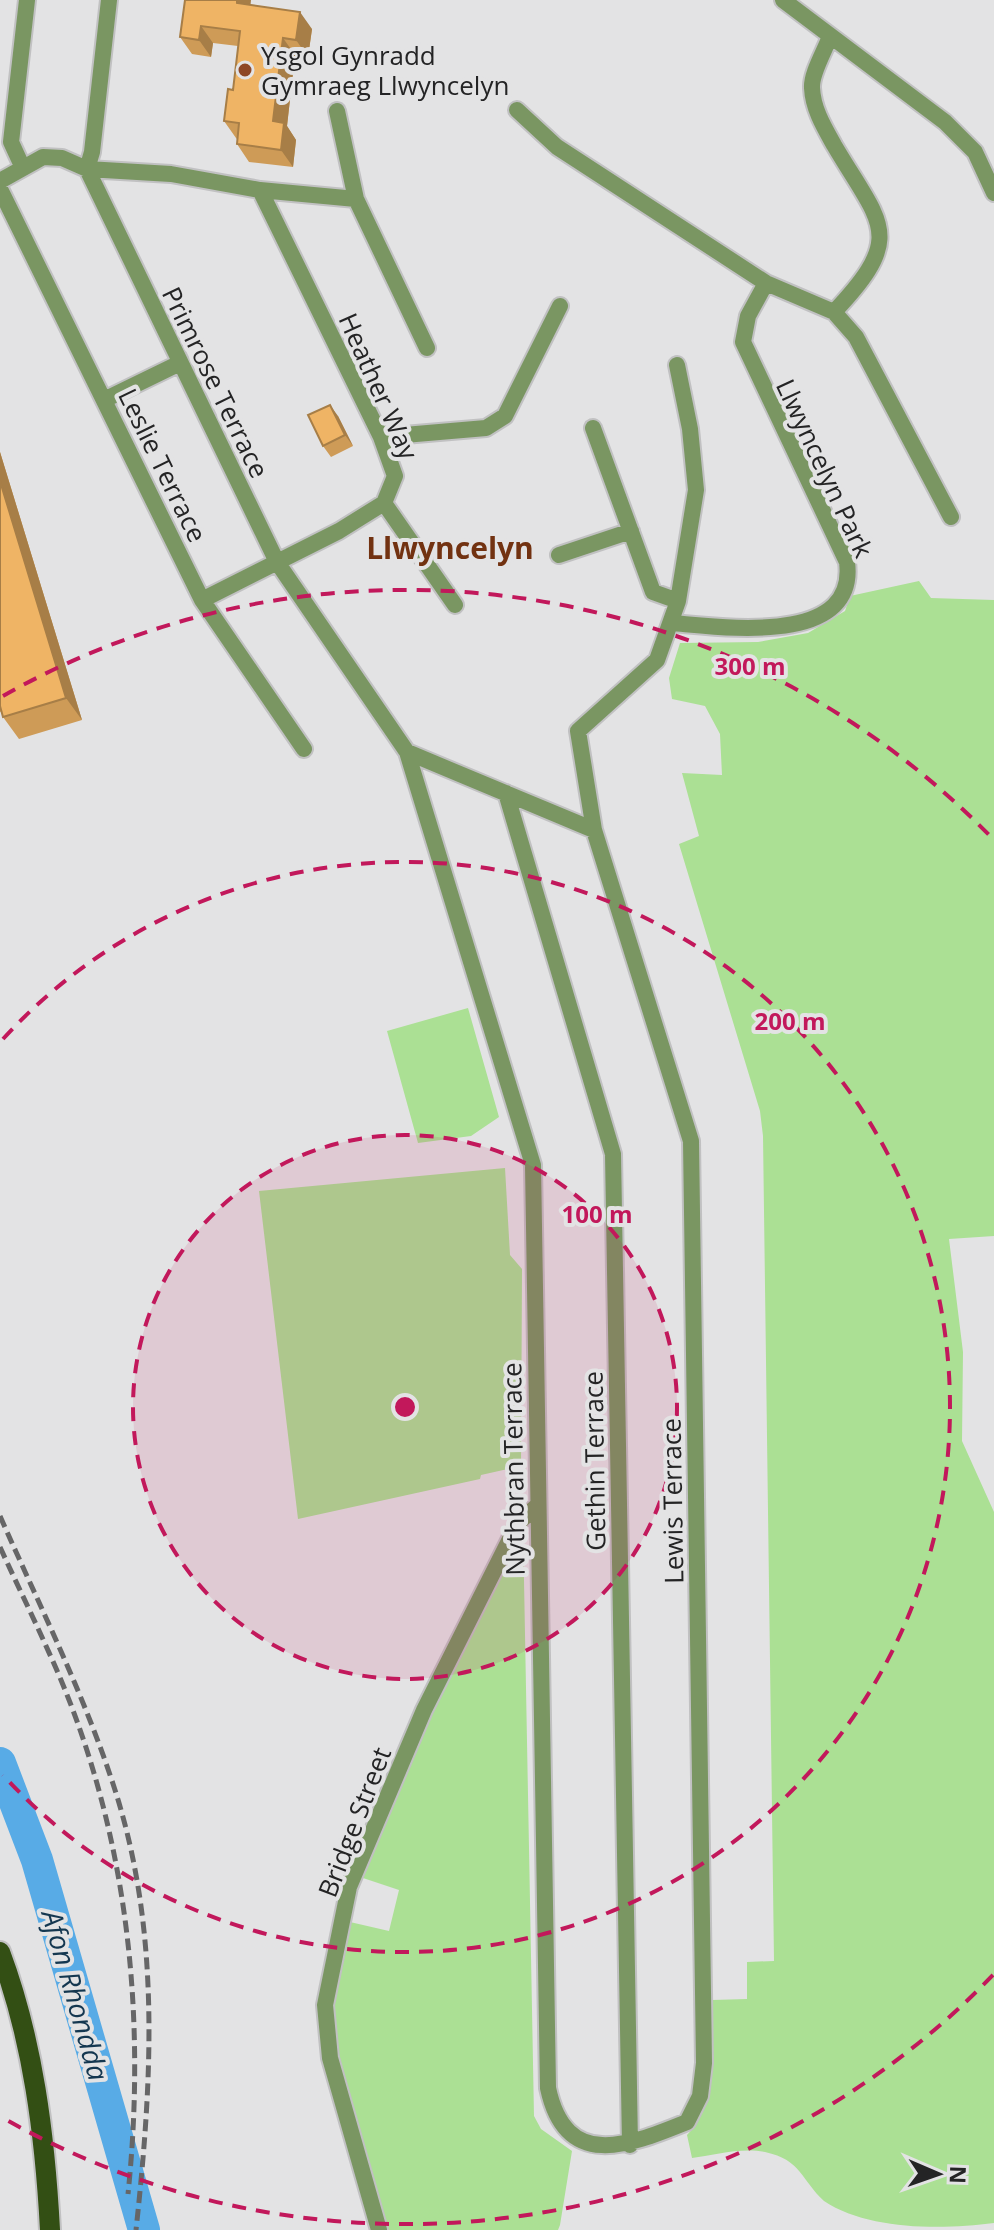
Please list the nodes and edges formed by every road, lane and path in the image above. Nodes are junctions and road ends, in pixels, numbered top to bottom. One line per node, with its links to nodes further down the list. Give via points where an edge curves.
1 (27, 0): 7 (street, via 11,142)
2 (109, 0): 8 (street)
3 (783, 0): 4 (street)
4 (830, 36): 12 (street, via 945,122 975,152); 16 (street, via 812,86 819,120 880,223 879,254 867,278)
5 (517, 110): 14 (street, via 557,147)
6 (337, 111): 13 (street)
7 (22, 166): 8 (street, via 43,157 62,158); 9 (street)
8 (87, 169): 11 (street, via 171,174); 18 (street, Primrose Terrace)
9 (0, 181)
10 (0, 189): 20 (street, Leslie Terrace)
11 (260, 190): 13 (street); 22 (street, Heather Way)
12 (994, 193)
13 (356, 199): 17 (street)
14 (766, 283): 16 (street); 31 (street, Llwyncelyn Park, via 748,316 743,342 847,562 849,579 837,604 798,624 760,631)
15 (560, 306): 22 (street, via 505,416 486,428)
16 (834, 312): 24 (street, via 856,337)
17 (427, 348)
18 (180, 363): 20 (street); 27 (street, Primrose Terrace)
19 (677, 365): 29 (street, via 696,490)
20 (104, 400): 28 (street, Leslie Terrace)
21 (593, 428): 25 (street)
22 (381, 437): 23 (street, Heather Way, via 395,476)
23 (384, 503): 27 (street); 30 (street)
24 (951, 517)
25 (631, 531): 26 (street); 29 (street, via 653,592)
26 (559, 555)
27 (277, 562): 28 (street); 33 (street, Primrose Terrace)
28 (202, 600): 32 (street, Leslie Terrace)
29 (678, 601): 31 (street)
30 (455, 605)
31 (672, 623): 35 (street, via 657,660 578,731)
32 (304, 749)
33 (407, 752): 34 (street); 36 (street, Nythbran Terrace, via 533,1165)
34 (506, 793): 35 (street); 38 (street, Gethin Terrace, via 613,1154)
35 (594, 830): 38 (street, Lewis Terrace, via 691,1141 704,2063 700,2096 687,2122)
36 (538, 1505): 38 (street, Nythbran Terrace, via 548,2088 554,2116 573,2135 601,2146); 40 (street, Bridge Street, via 518,1523 430,1697 349,1887 325,2005 330,2058)
37 (0, 1952): 39 (main road, via 35,2085)
38 (630, 2145)
39 (50, 2230)
40 (379, 2230)

